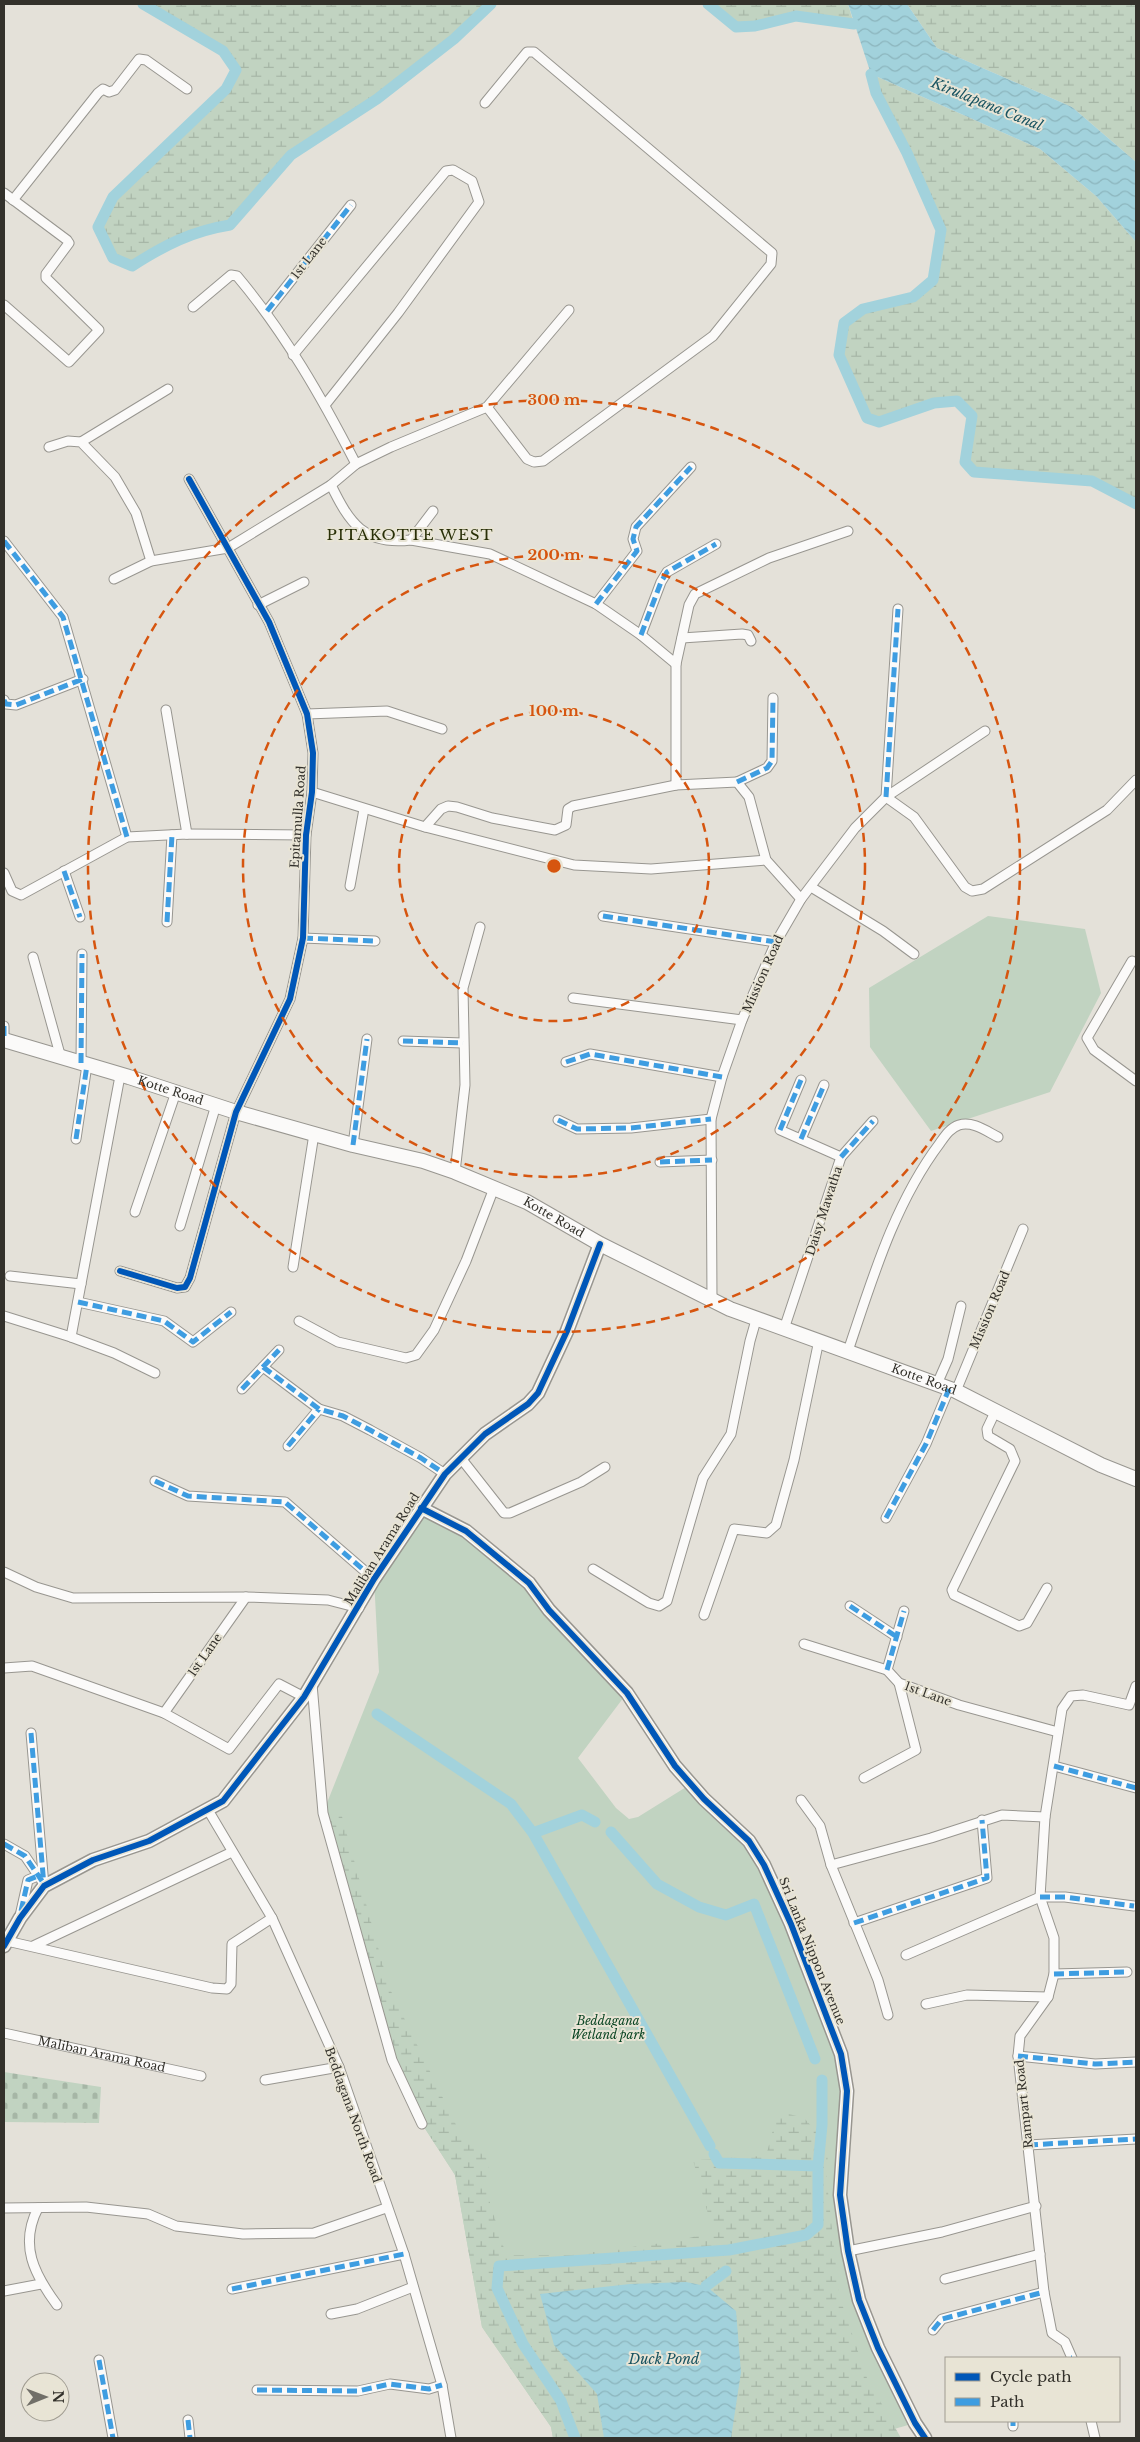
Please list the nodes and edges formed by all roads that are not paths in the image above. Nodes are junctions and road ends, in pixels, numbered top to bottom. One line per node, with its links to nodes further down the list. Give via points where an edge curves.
1 (187, 89): 4 (street, via 140,59 115,90 103,89 98,93)
2 (485, 103): 13 (street, via 527,52 534,52 772,253 770,264 713,336 543,461 527,459)
3 (4, 193): 4 (street)
4 (14, 200): 6 (street, via 69,243 46,278 100,330 69,362)
5 (351, 204): 9 (street, 1st Lane)
6 (4, 305)
7 (193, 307): 9 (street, via 231,275 237,276)
8 (569, 310): 13 (street)
9 (267, 312): 10 (street)
10 (293, 355): 12 (street); 12 (street, via 446,171 452,170 472,181 479,202 398,313)
11 (168, 390): 14 (street)
12 (325, 405): 16 (street)
13 (488, 407): 16 (street)
14 (81, 442): 15 (street, via 68,441); 26 (street, via 115,477 136,513)
15 (49, 447)
16 (356, 464): 19 (street)
17 (691, 467): 30 (street, via 636,527 633,538 637,551)
18 (189, 479): 25 (street, Epitamulla Road)
19 (331, 485): 22 (street, via 345,514 358,528 375,537); 25 (street)
20 (433, 511): 22 (street)
21 (848, 531): 33 (street, via 769,558 695,594 689,605)
22 (411, 540): 30 (street, via 490,554)
23 (4, 541): 36 (street, via 63,617)
24 (716, 544): 32 (street, via 667,572)
25 (228, 548): 26 (street); 29 (street, Epitamulla Road)
26 (151, 561): 27 (street)
27 (114, 579)
28 (304, 582): 29 (street)
29 (258, 604): 40 (street, Epitamulla Road, via 269,622)
30 (596, 604): 32 (street)
31 (898, 609): 47 (street)
32 (641, 635): 35 (street)
33 (682, 638): 34 (street, via 742,634 748,635); 35 (street)
34 (751, 642)
35 (676, 664): 45 (street)
36 (83, 679): 38 (street, via 16,705 6,704); 53 (street)
37 (774, 698): 44 (street, via 772,761 768,768)
38 (4, 700)
39 (166, 710): 50 (street)
40 (307, 714): 41 (street, via 387,711); 46 (street, Epitamulla Road, via 313,753)
41 (442, 729)
42 (985, 731): 47 (street, Mission Road)
43 (1136, 780): 47 (street, via 1107,810 983,890 965,886 914,817)
44 (737, 782): 45 (street); 54 (street, via 749,797)
45 (676, 785): 49 (street, via 573,806 568,809 566,825 555,830 492,818 457,806 441,809)
46 (312, 792): 48 (street); 52 (street, Epitamulla Road)
47 (886, 797): 58 (street, Mission Road, via 855,828)
48 (364, 809): 49 (street); 57 (street)
49 (425, 827): 54 (street, via 574,865 652,869)
50 (187, 834): 51 (street); 52 (street)
51 (172, 835): 53 (street); 62 (street)
52 (306, 835): 64 (street, Epitamulla Road)
53 (127, 837): 55 (street)
54 (766, 860): 59 (street)
55 (64, 871): 56 (street, via 21,895 12,891); 61 (street)
56 (4, 873)
57 (350, 886)
58 (811, 887): 59 (street, Mission Road); 68 (street)
59 (801, 899): 66 (street, Mission Road)
60 (603, 916): 66 (street)
61 (80, 917)
62 (167, 922)
63 (480, 927): 77 (street, via 463,988)
64 (303, 938): 65 (street); 88 (street, Epitamulla Road, via 290,1000)
65 (375, 942)
66 (776, 942): 72 (street, Mission Road)
67 (82, 954): 80 (street)
68 (914, 954)
69 (33, 957): 78 (street)
70 (1132, 961): 84 (street, via 1087,1038 1094,1050)
71 (573, 998): 72 (street)
72 (742, 1020): 82 (street, Mission Road)
73 (4, 1026): 75 (street)
74 (367, 1039): 96 (street)
75 (4, 1040): 78 (main road, Kotte Road)
76 (403, 1041): 77 (street)
77 (463, 1043): 100 (street, via 465,1084)
78 (61, 1058): 80 (main road, Kotte Road)
79 (566, 1062): 82 (street, via 590,1054)
80 (84, 1064): 81 (main road, Kotte Road); 94 (street)
81 (120, 1076): 86 (main road, Kotte Road); 109 (street)
82 (722, 1077): 89 (street, Mission Road)
83 (800, 1080): 95 (street, Daisy Mawatha, via 780,1130)
84 (1136, 1081)
85 (824, 1085): 95 (street)
86 (176, 1092): 87 (main road, Kotte Road); 102 (street)
87 (216, 1105): 88 (main road, Kotte Road); 103 (street)
88 (236, 1112): 92 (main road, Kotte Road); 107 (street, Epitamulla Road, via 185,1287 177,1288)
89 (711, 1119): 90 (street, via 631,1128 577,1129); 98 (street, Mission Road)
90 (558, 1120)
91 (873, 1120): 97 (street)
92 (314, 1134): 96 (main road, Kotte Road); 106 (street)
93 (998, 1137): 121 (street, via 973,1125 959,1125 930,1156 881,1253)
94 (76, 1139)
95 (801, 1139): 97 (street, Daisy Mawatha)
96 (353, 1145): 100 (main road, Kotte Road)
97 (842, 1157): 117 (street, Daisy Mawatha)
98 (712, 1160): 99 (street); 110 (street, Mission Road)
99 (660, 1162)
100 (455, 1172): 101 (main road, Kotte Road)
101 (494, 1188): 105 (main road, Kotte Road, via 527,1202); 116 (street, via 466,1261 434,1330 416,1355 406,1358 338,1342)
102 (135, 1212)
103 (180, 1226)
104 (1023, 1229): 124 (street, Mission Road)
105 (600, 1244): 110 (main road, Kotte Road); 129 (street, Maliban Arama Road, via 567,1331 538,1393)
106 (293, 1267)
107 (120, 1271)
108 (10, 1276): 109 (street)
109 (81, 1284): 111 (street)
110 (712, 1300): 115 (main road, Kotte Road)
111 (78, 1302): 113 (street, via 164,1321 193,1342); 118 (street)
112 (961, 1306): 124 (street, via 948,1359)
113 (232, 1312)
114 (4, 1316): 118 (street)
115 (756, 1320): 117 (main road, Kotte Road); 136 (street, via 731,1434 703,1478 667,1601 660,1606 649,1603)
116 (299, 1321)
117 (784, 1329): 119 (main road, Kotte Road)
118 (71, 1337): 123 (street, via 114,1353)
119 (819, 1340): 121 (main road, Kotte Road); 144 (street, via 794,1460 776,1525 767,1533 734,1529)
120 (279, 1350): 122 (street)
121 (848, 1351): 124 (main road, Kotte Road)
122 (263, 1368): 125 (street); 126 (street)
123 (155, 1374)
124 (947, 1388): 127 (main road, Kotte Road); 135 (street, via 926,1444)
125 (242, 1389)
126 (319, 1409): 128 (street); 131 (street, via 343,1416)
127 (996, 1410): 132 (main road, Kotte Road, via 1101,1465); 139 (street, via 988,1436 1010,1449 1015,1461 952,1590 954,1595 1019,1626 1027,1624)
128 (288, 1446)
129 (460, 1458): 130 (street, via 504,1513 510,1514); 131 (street, Maliban Arama Road)
130 (605, 1468)
131 (445, 1474): 134 (street, Maliban Arama Road)
132 (1136, 1479)
133 (155, 1481): 138 (street, via 188,1496 285,1502)
134 (421, 1508): 138 (street, Maliban Arama Road); 193 (street, Sri Lanka Nippon Avenue, via 466,1531 529,1583 548,1610 627,1693 675,1766 749,1841 764,1865 791,1924 841,2054 847,2091 840,2195)
135 (886, 1518)
136 (593, 1568)
137 (4, 1572): 140 (street, via 36,1587 73,1598)
138 (374, 1578): 142 (street, Maliban Arama Road)
139 (1047, 1588)
140 (246, 1597): 142 (street, via 328,1600); 154 (street, 1st Lane)
141 (850, 1606): 145 (street)
142 (358, 1608): 149 (street, Maliban Arama Road)
143 (904, 1611): 145 (street)
144 (704, 1614)
145 (897, 1637): 148 (street)
146 (804, 1644): 148 (street)
147 (4, 1668): 154 (street, via 32,1666)
148 (887, 1670): 150 (street, 1st Lane)
149 (312, 1683): 152 (street, Maliban Arama Road); 186 (street, via 323,1813 392,2060)
150 (899, 1684): 155 (street, 1st Lane, via 959,1705); 158 (street, via 916,1750)
151 (1136, 1686): 153 (street, Rampart Road)
152 (304, 1697): 154 (street, via 279,1684 230,1749); 161 (street, Maliban Arama Road, via 223,1801)
153 (1132, 1705): 155 (street, Rampart Road, via 1082,1694 1071,1696 1062,1709)
154 (164, 1713)
155 (1058, 1732): 157 (street, Rampart Road)
156 (32, 1734): 167 (street)
157 (1054, 1766): 159 (street); 162 (street, Rampart Road)
158 (864, 1778)
159 (1136, 1788)
160 (801, 1800): 166 (street, via 820,1826)
161 (208, 1810): 165 (street, Beddagana North Road); 167 (street, Maliban Arama Road, via 149,1841)
162 (1045, 1817): 163 (street, via 1002,1815); 168 (street, Rampart Road)
163 (982, 1820): 166 (street, via 931,1838); 171 (street, via 987,1878)
164 (4, 1844): 167 (street, via 25,1856)
165 (232, 1852): 170 (street, Beddagana North Road); 173 (street)
166 (831, 1865): 171 (street)
167 (42, 1880): 172 (street)
168 (1040, 1897): 169 (street, via 1065,1896); 174 (street); 176 (street, Rampart Road, via 1054,1938)
169 (1134, 1906)
170 (272, 1918): 173 (street, via 232,1944 231,1984 228,1989); 183 (street, Beddagana North Road)
171 (854, 1923): 179 (street, via 878,1980)
172 (5, 1943): 173 (street)
173 (33, 1946)
174 (906, 1955)
175 (1127, 1972): 176 (street)
176 (1054, 1974): 177 (street, Rampart Road)
177 (1048, 1997): 178 (street, via 967,1995); 181 (street, Rampart Road, via 1020,2036)
178 (926, 2004)
179 (888, 2014)
180 (4, 2033): 184 (street, Maliban Arama Road)
181 (1018, 2056): 182 (street, via 1095,2064); 188 (street, Rampart Road)
182 (1136, 2062)
183 (339, 2067): 185 (street); 192 (street, Beddagana North Road)
184 (201, 2076)
185 (265, 2080)
186 (422, 2124)
187 (1136, 2139): 188 (street)
188 (1028, 2145): 189 (street, Rampart Road)
189 (1036, 2206): 193 (street, via 942,2232); 195 (street, Rampart Road)
190 (4, 2208): 191 (street)
191 (38, 2208): 192 (street, via 86,2207 148,2214 176,2226 243,2234 314,2233); 197 (street, via 31,2222 30,2259)
192 (386, 2208): 194 (street, Beddagana North Road)
193 (848, 2251): 214 (street, Sri Lanka Nippon Avenue, via 859,2300 878,2348)
194 (404, 2254): 198 (street, Beddagana North Road); 199 (street)
195 (1040, 2254): 196 (street); 201 (street, Rampart Road)
196 (945, 2279)
197 (41, 2284): 200 (street); 202 (street)
198 (413, 2287): 203 (street, via 357,2309); 207 (street, Beddagana North Road)
199 (232, 2289)
200 (4, 2291)
201 (1044, 2292): 204 (street, via 942,2319); 205 (street, Rampart Road, via 1052,2333 1065,2342)
202 (57, 2305)
203 (331, 2314)
204 (933, 2330)
205 (1072, 2357)
206 (99, 2360): 211 (street)
207 (442, 2385): 208 (street, via 429,2389 390,2384 358,2391); 213 (street, Beddagana North Road)
208 (257, 2390)
209 (188, 2420): 212 (street)
210 (1091, 2422): 215 (street)
211 (113, 2438)
212 (190, 2438)
213 (451, 2438)
214 (925, 2438)
215 (1095, 2438)

